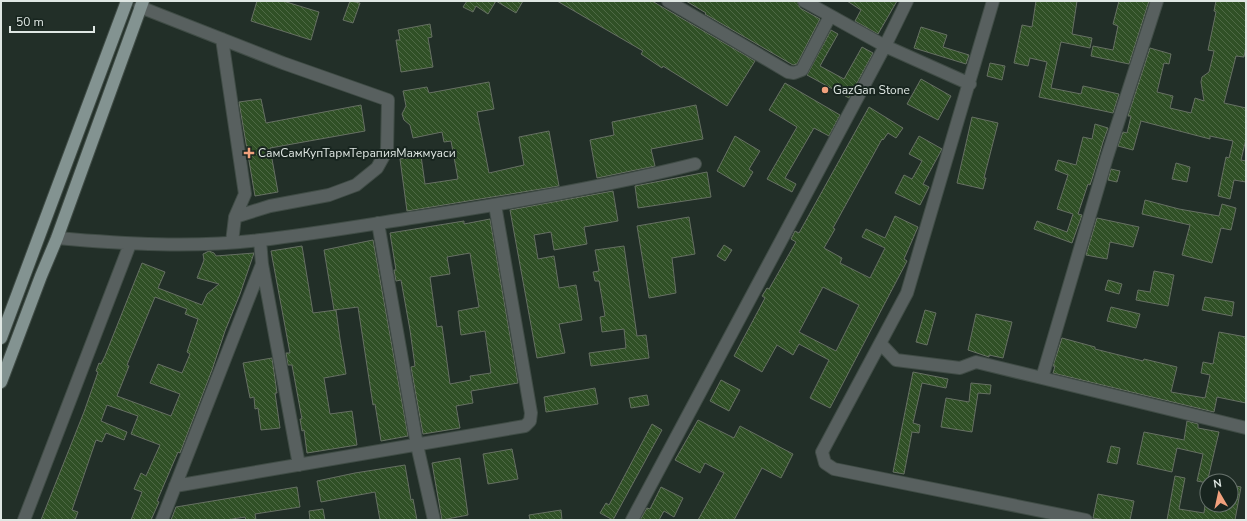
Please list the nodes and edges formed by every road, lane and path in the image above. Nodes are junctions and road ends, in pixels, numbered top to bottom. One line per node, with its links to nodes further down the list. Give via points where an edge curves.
1 (127, 1): 21 (main road)
2 (668, 1): 8 (street, via 788,72 794,73 802,70)
3 (804, 1): 8 (street)
4 (906, 1): 10 (street)
5 (993, 1): 11 (street)
6 (1157, 1): 23 (street, via 1107,157)
7 (141, 4): 9 (street); 16 (main road)
8 (830, 16): 10 (street)
9 (222, 39): 14 (street, via 245,194); 14 (street, via 388,100 387,150 377,168 356,185 329,195 270,206)
10 (885, 46): 11 (street); 32 (street)
11 (970, 84): 22 (street, via 907,293)
12 (695, 164): 13 (street, via 621,182)
13 (495, 205): 15 (street); 26 (street, via 531,413 530,421 525,426 516,428)
14 (235, 217): 18 (street)
15 (378, 223): 17 (street); 26 (street)
16 (57, 238): 19 (street); 24 (main road)
17 (260, 240): 18 (street); 20 (street)
18 (232, 242): 19 (street)
19 (130, 244): 29 (street)
20 (262, 264): 27 (street); 28 (street)
21 (1, 338)
22 (881, 344): 23 (street, via 896,360 960,368 976,362); 33 (street, via 822,452 825,463 834,469)
23 (1042, 378): 25 (street)
24 (1, 382)
25 (1246, 428)
26 (417, 445): 27 (street); 31 (street)
27 (299, 465): 28 (street)
28 (175, 486): 30 (street)
29 (24, 520)
30 (162, 520)
31 (434, 520)
32 (632, 520)
33 (1086, 520)

